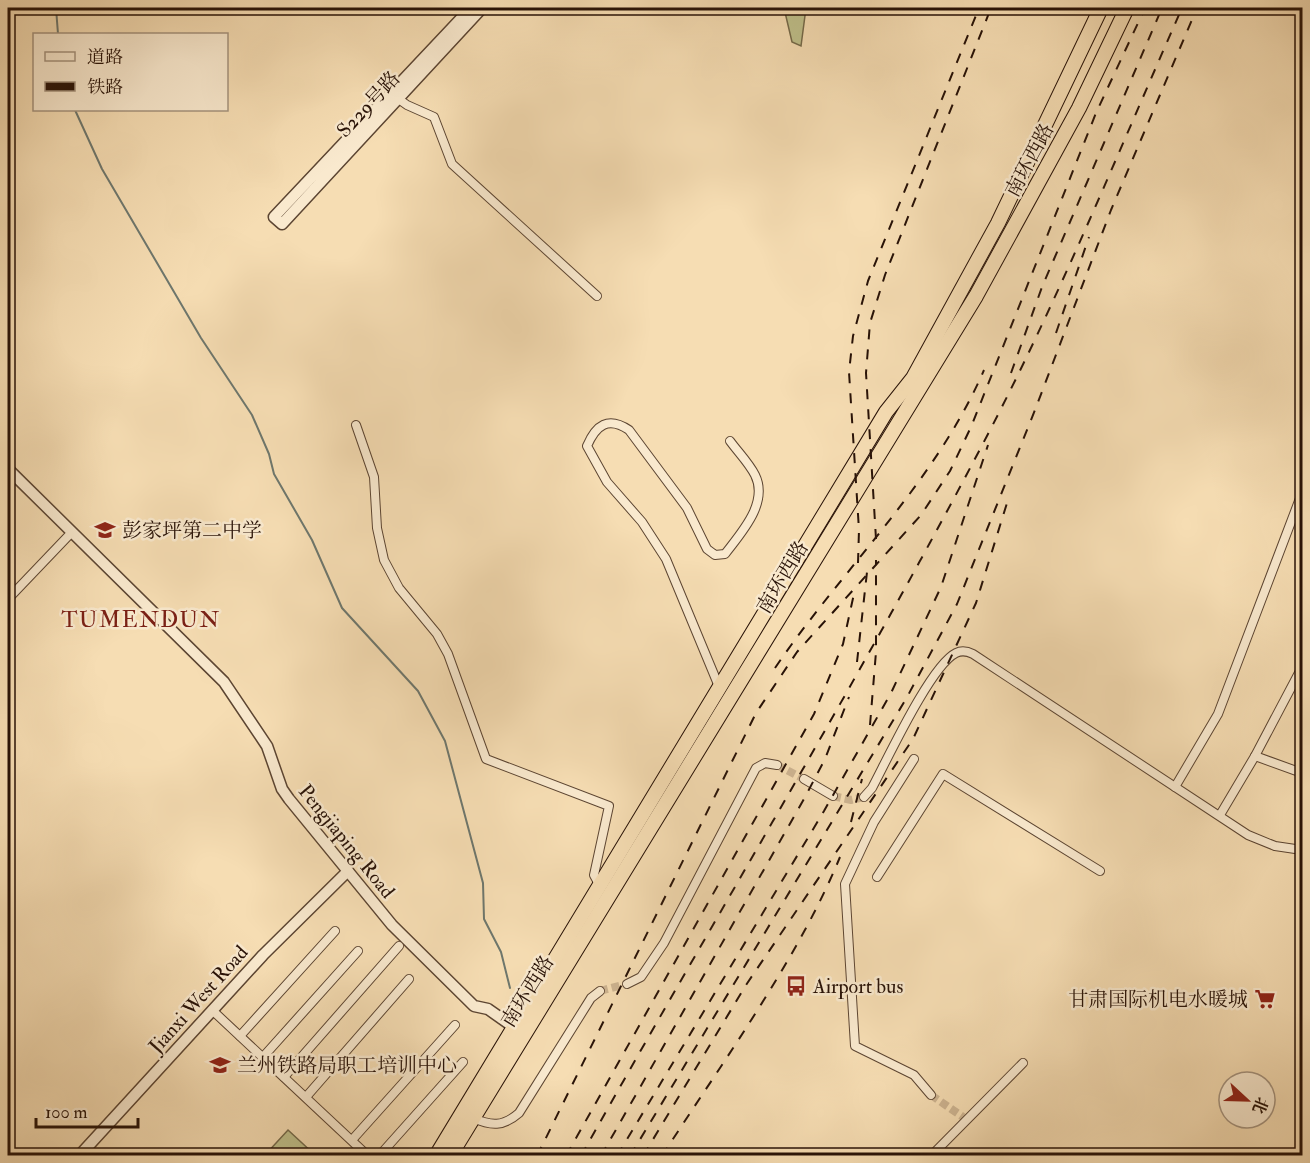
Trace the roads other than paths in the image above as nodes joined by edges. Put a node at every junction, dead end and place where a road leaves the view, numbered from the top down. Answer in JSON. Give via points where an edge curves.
{"nodes":[{"id":1,"x":471,"y":8,"type":"edge"},
{"id":2,"x":482,"y":8,"type":"edge"},
{"id":3,"x":1101,"y":8,"type":"edge"},
{"id":4,"x":1127,"y":8,"type":"edge"},
{"id":5,"x":394,"y":96,"type":"junction"},
{"id":6,"x":278,"y":220,"type":"dead end"},
{"id":7,"x":597,"y":296,"type":"dead end"},
{"id":8,"x":356,"y":424,"type":"dead end"},
{"id":9,"x":730,"y":441,"type":"dead end"},
{"id":10,"x":8,"y":469,"type":"edge"},
{"id":11,"x":1302,"y":493,"type":"edge"},
{"id":12,"x":72,"y":532,"type":"junction"},
{"id":13,"x":8,"y":599,"type":"edge"},
{"id":14,"x":1302,"y":667,"type":"edge"},
{"id":15,"x":720,"y":690,"type":"junction"},
{"id":16,"x":1256,"y":756,"type":"junction"},
{"id":17,"x":914,"y":759,"type":"dead end"},
{"id":18,"x":777,"y":765,"type":"dead end"},
{"id":19,"x":1302,"y":772,"type":"edge"},
{"id":20,"x":804,"y":779,"type":"tunnel mouth"},
{"id":21,"x":1175,"y":787,"type":"junction"},
{"id":22,"x":833,"y":796,"type":"tunnel mouth"},
{"id":23,"x":864,"y":797,"type":"dead end"},
{"id":24,"x":1221,"y":815,"type":"junction"},
{"id":25,"x":1302,"y":850,"type":"edge"},
{"id":26,"x":348,"y":871,"type":"junction"},
{"id":27,"x":1100,"y":871,"type":"dead end"},
{"id":28,"x":877,"y":877,"type":"dead end"},
{"id":29,"x":601,"y":887,"type":"junction"},
{"id":30,"x":335,"y":931,"type":"dead end"},
{"id":31,"x":399,"y":946,"type":"dead end"},
{"id":32,"x":358,"y":951,"type":"dead end"},
{"id":33,"x":410,"y":979,"type":"dead end"},
{"id":34,"x":627,"y":984,"type":"tunnel mouth"},
{"id":35,"x":600,"y":991,"type":"tunnel mouth"},
{"id":36,"x":212,"y":1010,"type":"junction"},
{"id":37,"x":455,"y":1025,"type":"dead end"},
{"id":38,"x":515,"y":1028,"type":"junction"},
{"id":39,"x":240,"y":1036,"type":"junction"},
{"id":40,"x":262,"y":1057,"type":"junction"},
{"id":41,"x":463,"y":1062,"type":"dead end"},
{"id":42,"x":1023,"y":1063,"type":"dead end"},
{"id":43,"x":284,"y":1077,"type":"junction"},
{"id":44,"x":931,"y":1095,"type":"tunnel mouth"},
{"id":45,"x":306,"y":1097,"type":"junction"},
{"id":46,"x":474,"y":1118,"type":"junction"},
{"id":47,"x":352,"y":1140,"type":"junction"},
{"id":48,"x":80,"y":1155,"type":"edge"},
{"id":49,"x":368,"y":1155,"type":"edge"},
{"id":50,"x":379,"y":1155,"type":"edge"},
{"id":51,"x":435,"y":1155,"type":"edge"},
{"id":52,"x":450,"y":1155,"type":"edge"},
{"id":53,"x":931,"y":1155,"type":"edge"}],
"edges":[{"from":1,"to":5,"type":"street","name":"S229号路"},
{"from":2,"to":5,"type":"street","name":"S229号路"},
{"from":3,"to":15,"type":"highway","name":"南环西路","via":[[998,223],[918,368],[886,412]]},
{"from":4,"to":46,"type":"highway","name":"南环西路","via":[[1079,108],[976,296]]},
{"from":5,"to":6,"type":"street","name":"S229号路"},
{"from":5,"to":7,"type":"street","via":[[434,117],[452,164]]},
{"from":8,"to":29,"type":"street","via":[[374,477],[377,528],[384,560],[399,588],[437,634],[448,654],[486,759],[609,806],[594,875]]},
{"from":9,"to":15,"type":"street","via":[[756,476],[759,499],[725,554],[715,555],[707,549],[687,508],[629,430],[618,422],[609,423],[597,429],[587,446],[607,482],[642,522],[666,559]]},
{"from":10,"to":12,"type":"street","name":"Pengjiaping Road"},
{"from":11,"to":21,"type":"street","via":[[1218,714]]},
{"from":12,"to":13,"type":"street"},
{"from":12,"to":26,"type":"street","name":"Pengjiaping Road","via":[[224,682],[267,746],[282,789]]},
{"from":14,"to":16,"type":"street"},
{"from":15,"to":29,"type":"highway","name":"南环西路"},
{"from":16,"to":19,"type":"street"},
{"from":16,"to":24,"type":"street"},
{"from":17,"to":44,"type":"street","via":[[874,822],[844,884],[855,1046],[914,1075]]},
{"from":18,"to":34,"type":"street","via":[[765,763],[756,768],[664,943],[640,977]]},
{"from":20,"to":22,"type":"street"},
{"from":21,"to":23,"type":"street","via":[[963,651],[953,654],[935,674]]},
{"from":21,"to":24,"type":"street"},
{"from":24,"to":25,"type":"street","via":[[1261,842]]},
{"from":26,"to":36,"type":"street","name":"Jianxi West Road"},
{"from":26,"to":38,"type":"street","name":"Pengjiaping Road","via":[[392,925],[446,981],[474,1006],[488,1009]]},
{"from":27,"to":28,"type":"street","via":[[943,774]]},
{"from":29,"to":38,"type":"highway","name":"南环西路"},
{"from":30,"to":39,"type":"street"},
{"from":31,"to":43,"type":"street"},
{"from":32,"to":40,"type":"street"},
{"from":33,"to":45,"type":"street"},
{"from":35,"to":46,"type":"street","via":[[591,998],[519,1113],[495,1125]]},
{"from":36,"to":39,"type":"street"},
{"from":36,"to":48,"type":"street","name":"Jianxi West Road"},
{"from":37,"to":47,"type":"street"},
{"from":38,"to":51,"type":"highway","name":"南环西路"},
{"from":39,"to":40,"type":"street"},
{"from":40,"to":43,"type":"street"},
{"from":41,"to":50,"type":"street"},
{"from":42,"to":53,"type":"street"},
{"from":43,"to":45,"type":"street"},
{"from":45,"to":47,"type":"street"},
{"from":46,"to":52,"type":"highway","name":"南环西路"},
{"from":47,"to":49,"type":"street"}]}
